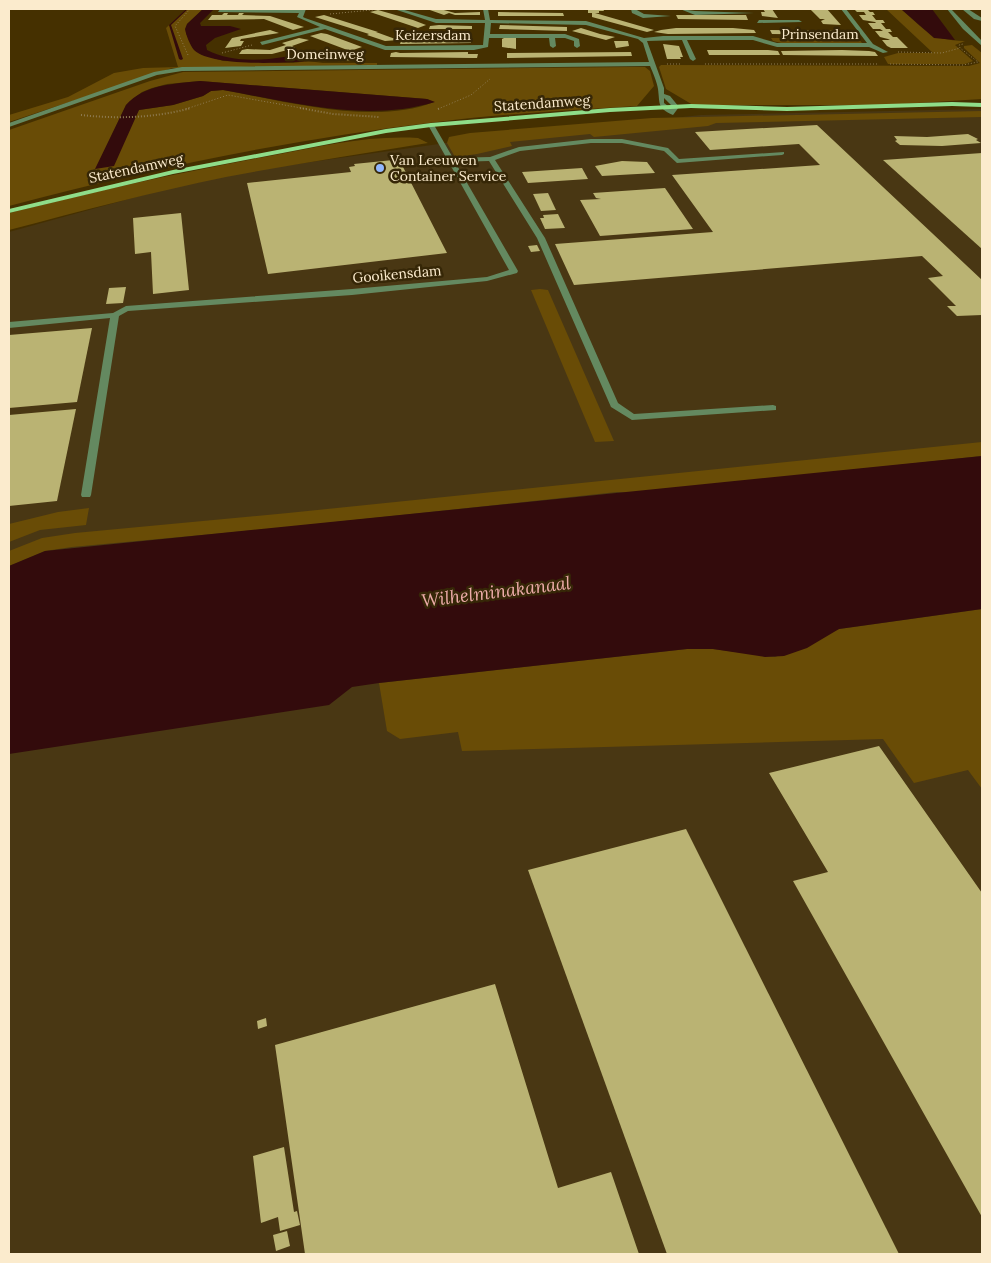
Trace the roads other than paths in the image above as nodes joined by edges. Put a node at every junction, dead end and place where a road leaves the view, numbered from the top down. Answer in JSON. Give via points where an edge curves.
{"nodes":[{"id":1,"x":396,"y":9,"type":"edge"},
{"id":2,"x":486,"y":9,"type":"edge"},
{"id":3,"x":633,"y":9,"type":"edge"},
{"id":4,"x":683,"y":9,"type":"edge"},
{"id":5,"x":844,"y":9,"type":"edge"},
{"id":6,"x":949,"y":9,"type":"edge"},
{"id":7,"x":966,"y":9,"type":"edge"},
{"id":8,"x":750,"y":11,"type":"edge"},
{"id":9,"x":220,"y":12,"type":"dead end"},
{"id":10,"x":302,"y":12,"type":"edge"},
{"id":11,"x":668,"y":16,"type":"dead end"},
{"id":12,"x":982,"y":20,"type":"edge"},
{"id":13,"x":488,"y":22,"type":"junction"},
{"id":14,"x":759,"y":22,"type":"junction"},
{"id":15,"x":799,"y":22,"type":"dead end"},
{"id":16,"x":325,"y":27,"type":"junction"},
{"id":17,"x":762,"y":29,"type":"dead end"},
{"id":18,"x":487,"y":36,"type":"junction"},
{"id":19,"x":552,"y":36,"type":"junction"},
{"id":20,"x":684,"y":38,"type":"junction"},
{"id":21,"x":643,"y":40,"type":"junction"},
{"id":22,"x":981,"y":41,"type":"edge"},
{"id":23,"x":262,"y":43,"type":"road end"},
{"id":24,"x":770,"y":44,"type":"junction"},
{"id":25,"x":870,"y":45,"type":"junction"},
{"id":26,"x":552,"y":46,"type":"dead end"},
{"id":27,"x":577,"y":46,"type":"dead end"},
{"id":28,"x":759,"y":46,"type":"dead end"},
{"id":29,"x":386,"y":48,"type":"junction"},
{"id":30,"x":378,"y":50,"type":"dead end"},
{"id":31,"x":885,"y":52,"type":"road end"},
{"id":32,"x":693,"y":59,"type":"dead end"},
{"id":33,"x":652,"y":64,"type":"junction"},
{"id":34,"x":662,"y":95,"type":"junction"},
{"id":35,"x":982,"y":101,"type":"edge"},
{"id":36,"x":952,"y":104,"type":"junction"},
{"id":37,"x":982,"y":105,"type":"edge"},
{"id":38,"x":664,"y":108,"type":"junction"},
{"id":39,"x":675,"y":110,"type":"junction"},
{"id":40,"x":9,"y":124,"type":"edge"},
{"id":41,"x":433,"y":128,"type":"junction"},
{"id":42,"x":782,"y":153,"type":"dead end"},
{"id":43,"x":452,"y":160,"type":"junction"},
{"id":44,"x":492,"y":160,"type":"junction"},
{"id":45,"x":9,"y":211,"type":"edge"},
{"id":46,"x":115,"y":315,"type":"junction"},
{"id":47,"x":9,"y":325,"type":"edge"},
{"id":48,"x":773,"y":408,"type":"dead end"},
{"id":49,"x":86,"y":495,"type":"dead end"}],
"edges":[{"from":1,"to":13,"type":"street","name":"Prinsendam","via":[[436,21]]},
{"from":2,"to":13,"type":"street"},
{"from":3,"to":11,"type":"street","via":[[643,16]]},
{"from":4,"to":8,"type":"street","via":[[695,13]]},
{"from":5,"to":25,"type":"street","name":"Prinsendam"},
{"from":6,"to":22,"type":"street"},
{"from":7,"to":12,"type":"street"},
{"from":8,"to":14,"type":"street"},
{"from":9,"to":10,"type":"street","name":"Keizersdam"},
{"from":10,"to":16,"type":"street","name":"Keizersdam"},
{"from":13,"to":18,"type":"street"},
{"from":13,"to":21,"type":"street","name":"Prinsendam","via":[[575,20]]},
{"from":14,"to":15,"type":"street"},
{"from":14,"to":17,"type":"street"},
{"from":16,"to":23,"type":"street"},
{"from":16,"to":29,"type":"street","name":"Keizersdam"},
{"from":18,"to":19,"type":"street","name":"Keizersdam"},
{"from":18,"to":29,"type":"street","name":"Keizersdam","via":[[486,46],[474,48]]},
{"from":19,"to":26,"type":"street"},
{"from":19,"to":27,"type":"street","name":"Keizersdam","via":[[577,40]]},
{"from":20,"to":21,"type":"street","name":"Prinsendam"},
{"from":20,"to":24,"type":"street","name":"Prinsendam","via":[[764,38]]},
{"from":20,"to":32,"type":"street"},
{"from":21,"to":33,"type":"street"},
{"from":24,"to":25,"type":"street","name":"Prinsendam"},
{"from":24,"to":28,"type":"street","name":"Prinsendam"},
{"from":25,"to":31,"type":"street","name":"Prinsendam"},
{"from":29,"to":30,"type":"street","name":"Keizersdam"},
{"from":33,"to":34,"type":"street"},
{"from":33,"to":40,"type":"street","name":"Domeinweg","via":[[182,69],[156,73]]},
{"from":34,"to":38,"type":"street"},
{"from":34,"to":39,"type":"street","via":[[668,97]]},
{"from":35,"to":36,"type":"main road","name":"Statendamweg"},
{"from":36,"to":37,"type":"main road","name":"Statendamweg"},
{"from":36,"to":39,"type":"main road","name":"Statendamweg"},
{"from":38,"to":39,"type":"main road","name":"Statendamweg"},
{"from":38,"to":41,"type":"main road","name":"Statendamweg","via":[[526,116]]},
{"from":39,"to":41,"type":"main road","name":"Statendamweg"},
{"from":41,"to":43,"type":"street","name":"Gooikensdam"},
{"from":41,"to":45,"type":"main road","name":"Statendamweg","via":[[328,143],[173,172]]},
{"from":42,"to":44,"type":"street","via":[[677,161],[666,148],[622,141],[591,141],[519,149]]},
{"from":43,"to":44,"type":"street"},
{"from":43,"to":46,"type":"street","name":"Gooikensdam","via":[[514,271],[487,279],[126,309]]},
{"from":44,"to":48,"type":"street","via":[[542,238],[614,405],[632,417]]},
{"from":46,"to":47,"type":"street","name":"Gooikensdam"},
{"from":46,"to":49,"type":"street"}]}
